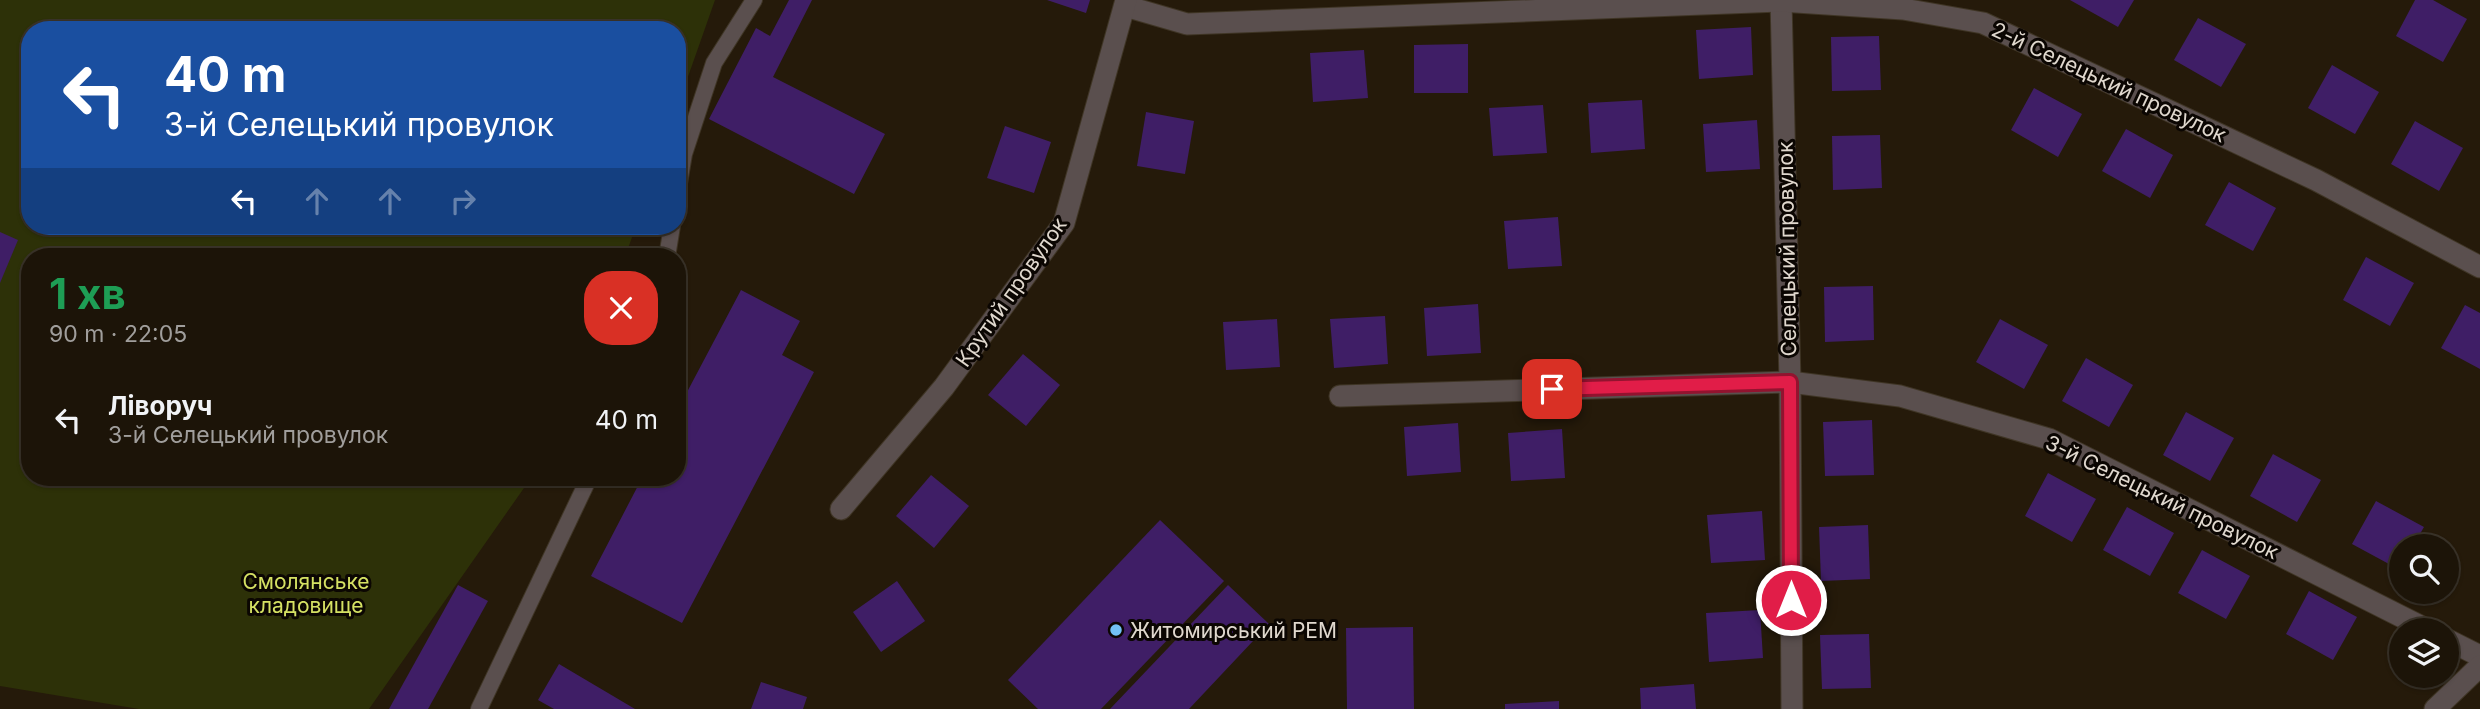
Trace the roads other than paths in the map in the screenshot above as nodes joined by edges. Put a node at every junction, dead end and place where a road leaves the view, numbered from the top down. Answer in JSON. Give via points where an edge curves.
{"nodes":[{"id":1,"x":754,"y":0,"type":"edge"},
{"id":2,"x":1781,"y":1,"type":"edge"},
{"id":3,"x":1125,"y":3,"type":"edge"},
{"id":4,"x":686,"y":148,"type":"edge"},
{"id":5,"x":2480,"y":267,"type":"edge"},
{"id":6,"x":1790,"y":382,"type":"junction"},
{"id":7,"x":1340,"y":396,"type":"dead end"},
{"id":8,"x":585,"y":486,"type":"edge"},
{"id":9,"x":841,"y":509,"type":"dead end"},
{"id":10,"x":2404,"y":618,"type":"edge"},
{"id":11,"x":2459,"y":646,"type":"edge"},
{"id":12,"x":2480,"y":656,"type":"edge"},
{"id":13,"x":2480,"y":666,"type":"edge"},
{"id":14,"x":479,"y":709,"type":"edge"},
{"id":15,"x":1792,"y":709,"type":"edge"},
{"id":16,"x":2435,"y":709,"type":"edge"}],
"edges":[{"from":1,"to":4,"type":"lane","via":[[714,63]]},
{"from":2,"to":3,"type":"street","name":"2-й Селецький провулок","via":[[1187,24]]},
{"from":2,"to":5,"type":"street","name":"2-й Селецький провулок","via":[[1903,9],[1983,23],[2316,180]]},
{"from":2,"to":6,"type":"street","name":"Селецький провулок"},
{"from":3,"to":9,"type":"street","name":"Крутий провулок","via":[[1064,223],[944,387]]},
{"from":6,"to":7,"type":"street","name":"3-й Селецький провулок"},
{"from":6,"to":10,"type":"street","name":"3-й Селецький провулок","via":[[1900,396],[2049,439]]},
{"from":6,"to":15,"type":"street","name":"Селецький провулок"},
{"from":8,"to":14,"type":"lane"},
{"from":11,"to":12,"type":"street"},
{"from":13,"to":16,"type":"street"}]}
